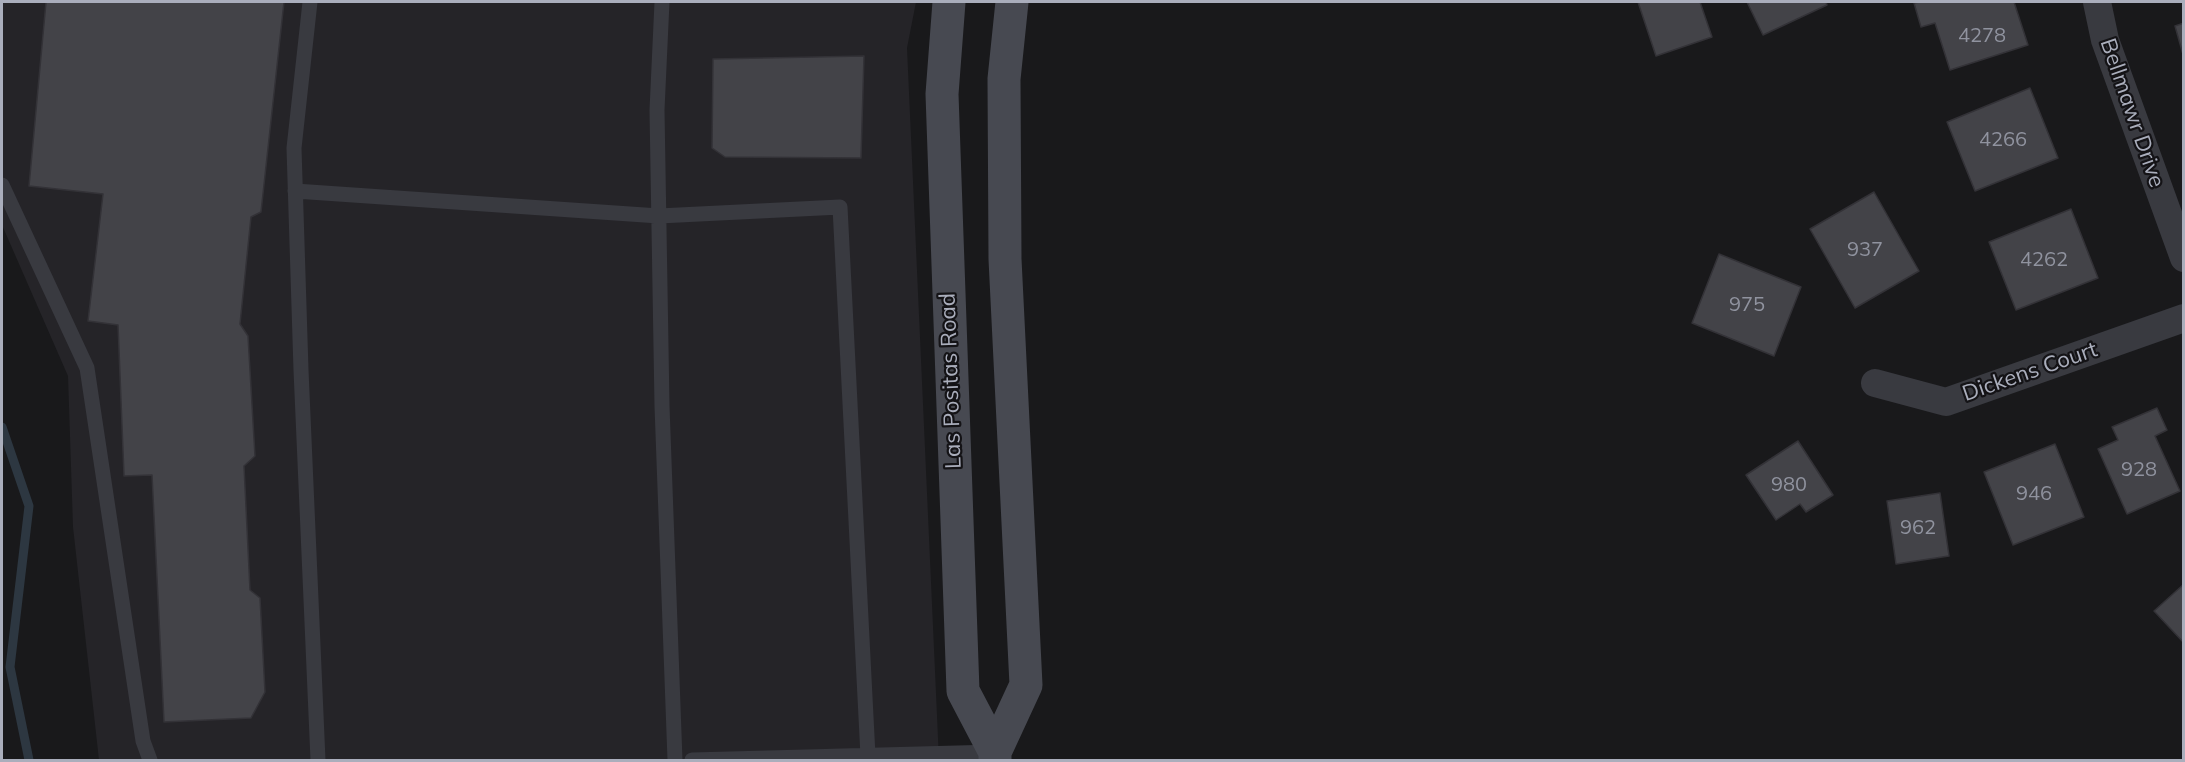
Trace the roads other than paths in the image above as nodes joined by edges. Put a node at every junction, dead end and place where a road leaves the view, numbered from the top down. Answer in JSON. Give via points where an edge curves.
{"nodes":[{"id":1,"x":310,"y":2,"type":"edge"},
{"id":2,"x":662,"y":2,"type":"edge"},
{"id":3,"x":949,"y":2,"type":"edge"},
{"id":4,"x":1011,"y":2,"type":"edge"},
{"id":5,"x":2097,"y":2,"type":"edge"},
{"id":6,"x":2,"y":185,"type":"edge"},
{"id":7,"x":295,"y":191,"type":"junction"},
{"id":8,"x":659,"y":216,"type":"junction"},
{"id":9,"x":2184,"y":258,"type":"edge"},
{"id":10,"x":2184,"y":318,"type":"edge"},
{"id":11,"x":1875,"y":382,"type":"dead end"},
{"id":12,"x":995,"y":756,"type":"edge"},
{"id":13,"x":875,"y":757,"type":"edge"},
{"id":14,"x":150,"y":760,"type":"edge"},
{"id":15,"x":318,"y":760,"type":"edge"},
{"id":16,"x":675,"y":760,"type":"edge"},
{"id":17,"x":693,"y":760,"type":"edge"}],
"edges":[{"from":1,"to":7,"type":"lane","via":[[294,148]]},
{"from":2,"to":8,"type":"lane","via":[[657,110]]},
{"from":3,"to":12,"type":"main road","name":"Las Positas Road","via":[[942,94],[963,691]]},
{"from":4,"to":12,"type":"main road","via":[[1004,79],[1005,259],[1026,685]]},
{"from":5,"to":9,"type":"street","name":"Bellmawr Drive","via":[[2105,40]]},
{"from":6,"to":14,"type":"lane","via":[[87,368],[143,741]]},
{"from":7,"to":8,"type":"lane"},
{"from":7,"to":15,"type":"lane"},
{"from":8,"to":13,"type":"lane","via":[[840,207]]},
{"from":8,"to":16,"type":"lane"},
{"from":10,"to":11,"type":"street","name":"Dickens Court","via":[[1946,402]]},
{"from":12,"to":13,"type":"lane"},
{"from":13,"to":17,"type":"lane"}]}
